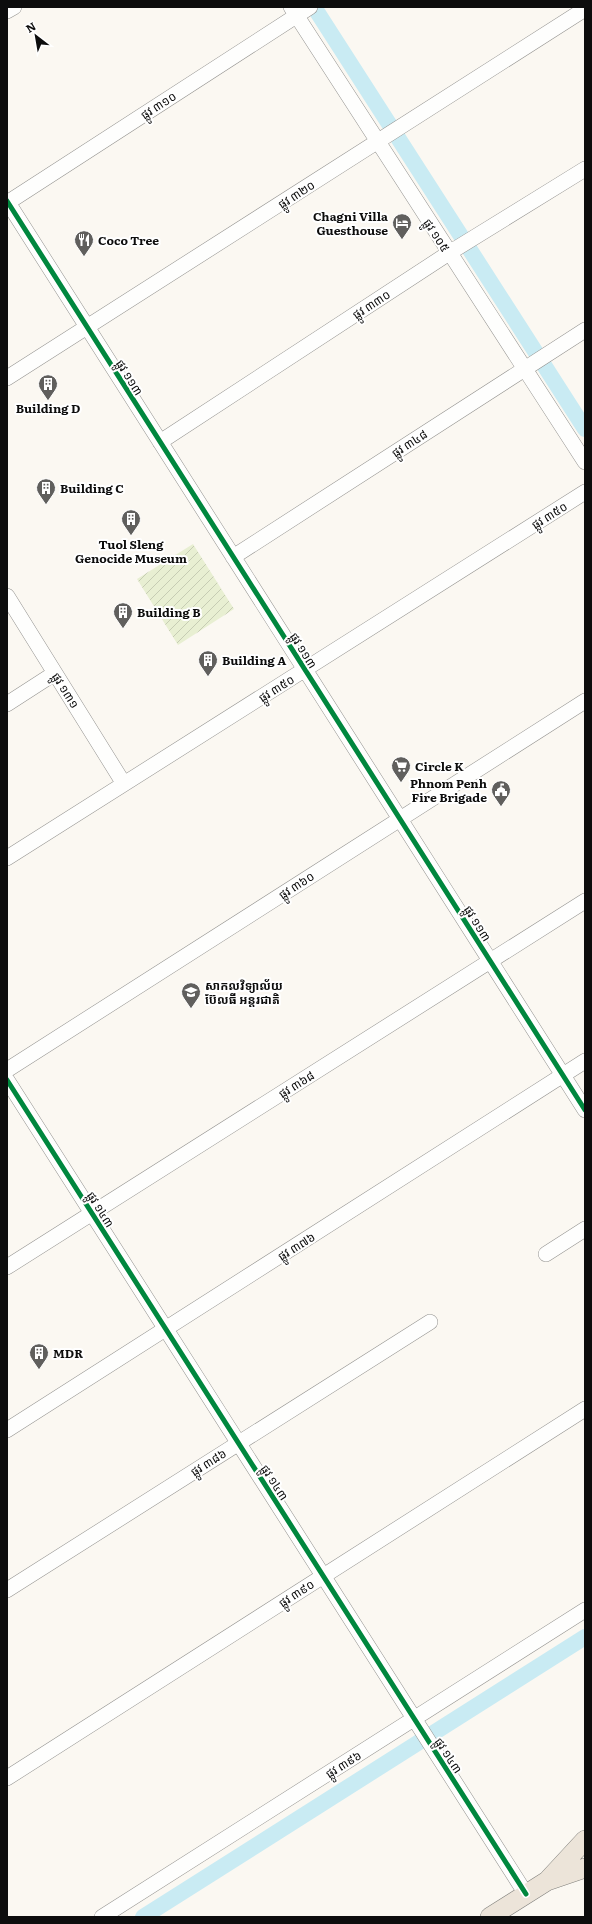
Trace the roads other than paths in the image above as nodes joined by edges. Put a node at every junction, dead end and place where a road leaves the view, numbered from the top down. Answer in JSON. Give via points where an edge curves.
{"nodes":[{"id":1,"x":14,"y":7,"type":"edge"},
{"id":2,"x":585,"y":9,"type":"edge"},
{"id":3,"x":301,"y":10,"type":"edge"},
{"id":4,"x":7,"y":11,"type":"edge"},
{"id":5,"x":382,"y":139,"type":"junction"},
{"id":6,"x":585,"y":169,"type":"edge"},
{"id":7,"x":7,"y":202,"type":"edge"},
{"id":8,"x":453,"y":250,"type":"junction"},
{"id":9,"x":87,"y":328,"type":"junction"},
{"id":10,"x":585,"y":330,"type":"edge"},
{"id":11,"x":528,"y":366,"type":"junction"},
{"id":12,"x":7,"y":378,"type":"edge"},
{"id":13,"x":160,"y":442,"type":"junction"},
{"id":14,"x":585,"y":462,"type":"edge"},
{"id":15,"x":585,"y":492,"type":"edge"},
{"id":16,"x":233,"y":556,"type":"junction"},
{"id":17,"x":7,"y":596,"type":"edge"},
{"id":18,"x":305,"y":670,"type":"junction"},
{"id":19,"x":55,"y":673,"type":"junction"},
{"id":20,"x":585,"y":701,"type":"edge"},
{"id":21,"x":7,"y":704,"type":"edge"},
{"id":22,"x":124,"y":784,"type":"junction"},
{"id":23,"x":400,"y":819,"type":"junction"},
{"id":24,"x":7,"y":858,"type":"edge"},
{"id":25,"x":585,"y":901,"type":"edge"},
{"id":26,"x":490,"y":961,"type":"junction"},
{"id":27,"x":585,"y":1061,"type":"edge"},
{"id":28,"x":7,"y":1070,"type":"edge"},
{"id":29,"x":563,"y":1075,"type":"junction"},
{"id":30,"x":7,"y":1080,"type":"edge"},
{"id":31,"x":585,"y":1110,"type":"edge"},
{"id":32,"x":92,"y":1214,"type":"junction"},
{"id":33,"x":585,"y":1229,"type":"edge"},
{"id":34,"x":546,"y":1254,"type":"dead end"},
{"id":35,"x":7,"y":1267,"type":"edge"},
{"id":36,"x":430,"y":1322,"type":"dead end"},
{"id":37,"x":165,"y":1329,"type":"junction"},
{"id":38,"x":585,"y":1409,"type":"edge"},
{"id":39,"x":7,"y":1430,"type":"edge"},
{"id":40,"x":238,"y":1443,"type":"junction"},
{"id":41,"x":323,"y":1576,"type":"junction"},
{"id":42,"x":7,"y":1590,"type":"edge"},
{"id":43,"x":585,"y":1610,"type":"edge"},
{"id":44,"x":414,"y":1719,"type":"junction"},
{"id":45,"x":7,"y":1778,"type":"edge"},
{"id":46,"x":585,"y":1840,"type":"edge"},
{"id":47,"x":585,"y":1868,"type":"edge"},
{"id":48,"x":547,"y":1881,"type":"junction"},
{"id":49,"x":526,"y":1894,"type":"junction"},
{"id":50,"x":102,"y":1917,"type":"edge"},
{"id":51,"x":490,"y":1917,"type":"edge"}],
"edges":[{"from":1,"to":4,"type":"street"},
{"from":2,"to":5,"type":"street","name":"ផ្លូវ ៣២០"},
{"from":3,"to":5,"type":"street","name":"ផ្លូវ ១០៥"},
{"from":3,"to":7,"type":"street","name":"ផ្លូវ ៣១០"},
{"from":5,"to":8,"type":"street","name":"ផ្លូវ ១០៥"},
{"from":5,"to":9,"type":"street","name":"ផ្លូវ ៣២០"},
{"from":6,"to":8,"type":"street","name":"ផ្លូវ ៣៣០"},
{"from":7,"to":9,"type":"street","name":"ផ្លូវ ១១៣"},
{"from":8,"to":11,"type":"street","name":"ផ្លូវ ១០៥"},
{"from":8,"to":13,"type":"street","name":"ផ្លូវ ៣៣០"},
{"from":9,"to":12,"type":"street","name":"ផ្លូវ ៣២០"},
{"from":9,"to":13,"type":"street","name":"ផ្លូវ ១១៣"},
{"from":10,"to":11,"type":"street","name":"ផ្លូវ ៣៤៨"},
{"from":11,"to":14,"type":"street","name":"ផ្លូវ ១០៥"},
{"from":11,"to":16,"type":"street","name":"ផ្លូវ ៣៤៨"},
{"from":13,"to":16,"type":"street","name":"ផ្លូវ ១១៣"},
{"from":15,"to":18,"type":"street","name":"ផ្លូវ ៣៥០"},
{"from":16,"to":18,"type":"street","name":"ផ្លូវ ១១៣"},
{"from":17,"to":19,"type":"street","name":"ផ្លូវ ១៣១"},
{"from":18,"to":22,"type":"street","name":"ផ្លូវ ៣៥០"},
{"from":18,"to":23,"type":"street","name":"ផ្លូវ ១១៣"},
{"from":19,"to":21,"type":"street"},
{"from":19,"to":22,"type":"street","name":"ផ្លូវ ១៣១"},
{"from":20,"to":23,"type":"street","name":"ផ្លូវ ៣៦០"},
{"from":22,"to":24,"type":"street","name":"ផ្លូវ ៣៥០"},
{"from":23,"to":26,"type":"street","name":"ផ្លូវ ១១៣"},
{"from":23,"to":28,"type":"street","name":"ផ្លូវ ៣៦០"},
{"from":25,"to":26,"type":"street","name":"ផ្លូវ ៣៦៨"},
{"from":26,"to":29,"type":"street","name":"ផ្លូវ ១១៣"},
{"from":26,"to":32,"type":"street","name":"ផ្លូវ ៣៦៨"},
{"from":27,"to":29,"type":"street","name":"ផ្លូវ ៣៧៦"},
{"from":29,"to":31,"type":"street","name":"ផ្លូវ ១១៣"},
{"from":29,"to":37,"type":"street","name":"ផ្លូវ ៣៧៦"},
{"from":30,"to":32,"type":"street","name":"ផ្លូវ ១៤៣"},
{"from":32,"to":35,"type":"street","name":"ផ្លូវ ៣៦៨"},
{"from":32,"to":37,"type":"street","name":"ផ្លូវ ១៤៣"},
{"from":33,"to":34,"type":"street"},
{"from":36,"to":40,"type":"street","name":"ផ្លូវ ៣៨៦"},
{"from":37,"to":39,"type":"street","name":"ផ្លូវ ៣៧៦"},
{"from":37,"to":40,"type":"street","name":"ផ្លូវ ១៤៣"},
{"from":38,"to":41,"type":"street","name":"ផ្លូវ ៣៩០"},
{"from":40,"to":41,"type":"street","name":"ផ្លូវ ១៤៣"},
{"from":40,"to":42,"type":"street","name":"ផ្លូវ ៣៨៦"},
{"from":41,"to":44,"type":"street","name":"ផ្លូវ ១៤៣"},
{"from":41,"to":45,"type":"street","name":"ផ្លូវ ៣៩០"},
{"from":43,"to":44,"type":"street","name":"ផ្លូវ ៣៩៦"},
{"from":44,"to":49,"type":"street","name":"ផ្លូវ ១៤៣"},
{"from":44,"to":50,"type":"street","name":"ផ្លូវ ៣៩៦"},
{"from":46,"to":48,"type":"main road"},
{"from":47,"to":48,"type":"main road"},
{"from":48,"to":49,"type":"main road"},
{"from":49,"to":51,"type":"main road"}]}
